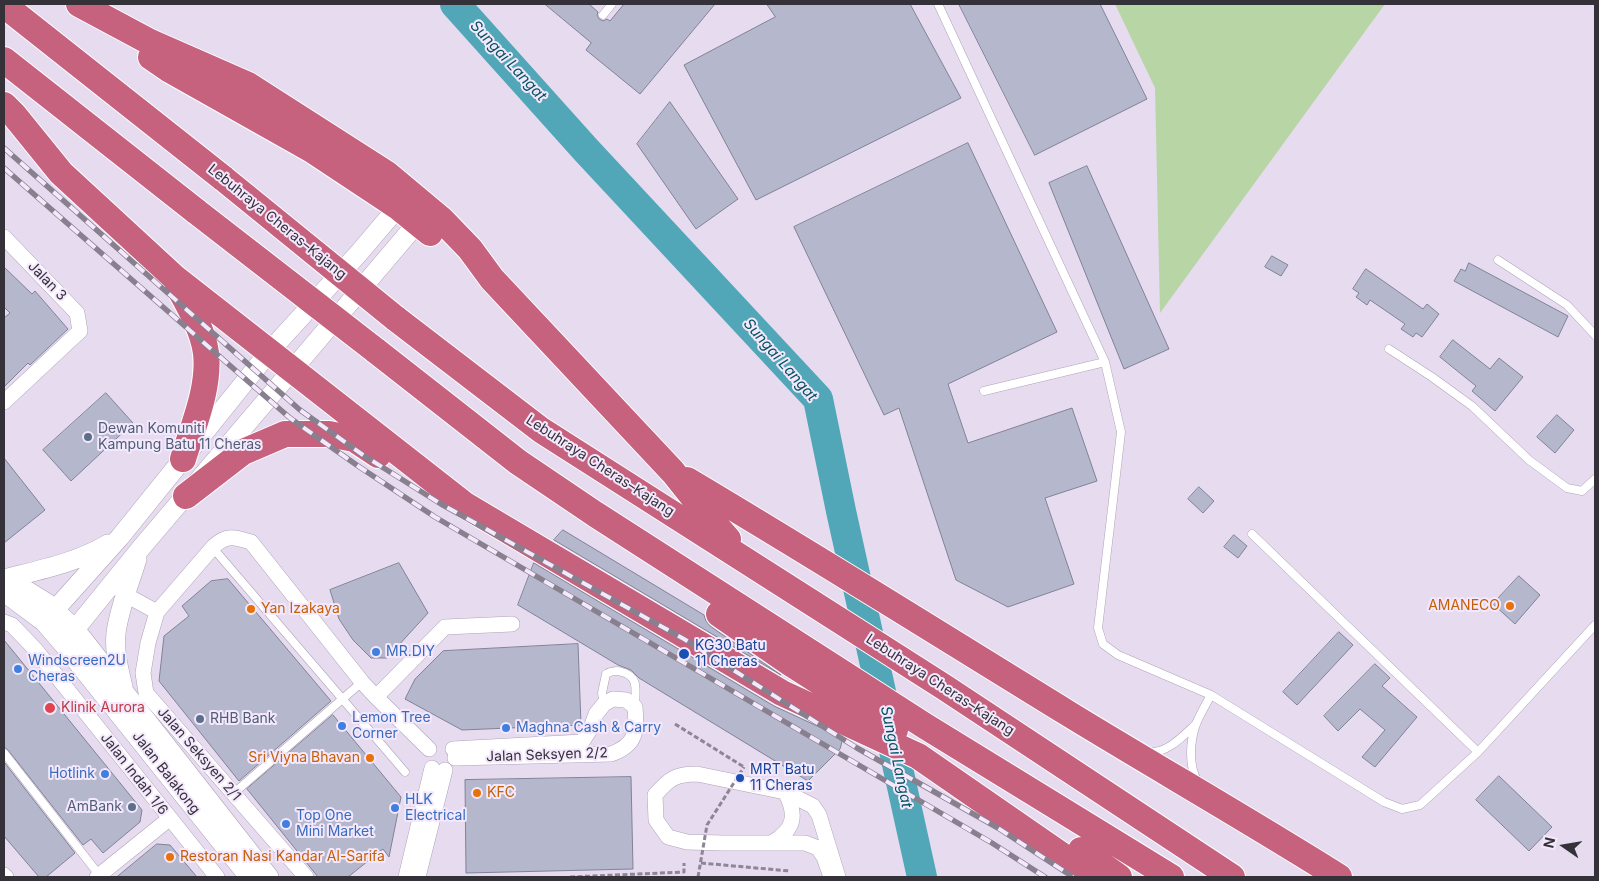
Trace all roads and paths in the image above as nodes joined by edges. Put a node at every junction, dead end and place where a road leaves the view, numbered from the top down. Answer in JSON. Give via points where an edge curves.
{"nodes":[{"id":1,"x":71,"y":4,"type":"edge"},
{"id":2,"x":79,"y":4,"type":"edge"},
{"id":3,"x":612,"y":4,"type":"edge"},
{"id":4,"x":938,"y":4,"type":"edge"},
{"id":5,"x":4,"y":5,"type":"edge"},
{"id":6,"x":603,"y":15,"type":"dead end"},
{"id":7,"x":4,"y":60,"type":"edge"},
{"id":8,"x":4,"y":106,"type":"edge"},
{"id":9,"x":408,"y":215,"type":"junction"},
{"id":10,"x":4,"y":237,"type":"edge"},
{"id":11,"x":1498,"y":260,"type":"dead end"},
{"id":12,"x":175,"y":278,"type":"junction"},
{"id":13,"x":492,"y":278,"type":"junction"},
{"id":14,"x":1595,"y":335,"type":"edge"},
{"id":15,"x":1389,"y":349,"type":"dead end"},
{"id":16,"x":269,"y":352,"type":"junction"},
{"id":17,"x":1105,"y":362,"type":"junction"},
{"id":18,"x":292,"y":371,"type":"junction"},
{"id":19,"x":984,"y":392,"type":"dead end"},
{"id":20,"x":4,"y":402,"type":"edge"},
{"id":21,"x":183,"y":458,"type":"junction"},
{"id":22,"x":673,"y":472,"type":"junction"},
{"id":23,"x":1595,"y":479,"type":"edge"},
{"id":24,"x":186,"y":496,"type":"junction"},
{"id":25,"x":465,"y":505,"type":"junction"},
{"id":26,"x":595,"y":514,"type":"junction"},
{"id":27,"x":1252,"y":534,"type":"dead end"},
{"id":28,"x":120,"y":537,"type":"junction"},
{"id":29,"x":141,"y":548,"type":"junction"},
{"id":30,"x":212,"y":548,"type":"junction"},
{"id":31,"x":751,"y":563,"type":"junction"},
{"id":32,"x":4,"y":580,"type":"edge"},
{"id":33,"x":4,"y":592,"type":"edge"},
{"id":34,"x":126,"y":595,"type":"junction"},
{"id":35,"x":157,"y":612,"type":"junction"},
{"id":36,"x":50,"y":616,"type":"junction"},
{"id":37,"x":512,"y":624,"type":"dead end"},
{"id":38,"x":1595,"y":625,"type":"edge"},
{"id":39,"x":6,"y":626,"type":"edge"},
{"id":40,"x":75,"y":629,"type":"junction"},
{"id":41,"x":62,"y":644,"type":"junction"},
{"id":42,"x":362,"y":682,"type":"junction"},
{"id":43,"x":125,"y":695,"type":"junction"},
{"id":44,"x":1211,"y":695,"type":"junction"},
{"id":45,"x":376,"y":697,"type":"junction"},
{"id":46,"x":343,"y":699,"type":"junction"},
{"id":47,"x":604,"y":704,"type":"junction"},
{"id":48,"x":635,"y":707,"type":"junction"},
{"id":49,"x":675,"y":724,"type":"dead end"},
{"id":50,"x":1196,"y":724,"type":"junction"},
{"id":51,"x":428,"y":749,"type":"junction"},
{"id":52,"x":1129,"y":751,"type":"junction"},
{"id":53,"x":1478,"y":752,"type":"junction"},
{"id":54,"x":4,"y":753,"type":"edge"},
{"id":55,"x":454,"y":754,"type":"junction"},
{"id":56,"x":930,"y":758,"type":"junction"},
{"id":57,"x":439,"y":769,"type":"junction"},
{"id":58,"x":405,"y":772,"type":"dead end"},
{"id":59,"x":785,"y":792,"type":"junction"},
{"id":60,"x":234,"y":793,"type":"junction"},
{"id":61,"x":1208,"y":797,"type":"junction"},
{"id":62,"x":169,"y":819,"type":"junction"},
{"id":63,"x":773,"y":842,"type":"junction"},
{"id":64,"x":684,"y":863,"type":"dead end"},
{"id":65,"x":701,"y":863,"type":"junction"},
{"id":66,"x":790,"y":871,"type":"dead end"},
{"id":67,"x":99,"y":877,"type":"edge"},
{"id":68,"x":217,"y":877,"type":"edge"},
{"id":69,"x":249,"y":877,"type":"edge"},
{"id":70,"x":270,"y":877,"type":"edge"},
{"id":71,"x":306,"y":877,"type":"edge"},
{"id":72,"x":406,"y":877,"type":"edge"},
{"id":73,"x":418,"y":877,"type":"edge"},
{"id":74,"x":570,"y":877,"type":"edge"},
{"id":75,"x":698,"y":877,"type":"edge"},
{"id":76,"x":831,"y":877,"type":"edge"},
{"id":77,"x":838,"y":877,"type":"edge"},
{"id":78,"x":1093,"y":877,"type":"edge"},
{"id":79,"x":1119,"y":877,"type":"edge"},
{"id":80,"x":1171,"y":877,"type":"edge"},
{"id":81,"x":1232,"y":877,"type":"edge"},
{"id":82,"x":1339,"y":877,"type":"edge"}],
"edges":[{"from":1,"to":9,"type":"highway","via":[[170,70],[312,150]]},
{"from":2,"to":13,"type":"highway","via":[[150,42],[248,85],[381,170],[442,220]]},
{"from":3,"to":6,"type":"lane"},
{"from":4,"to":17,"type":"lane"},
{"from":5,"to":31,"type":"highway","name":"Lebuhraya Cheras–Kajang","bridge":true,"via":[[395,318],[541,430]]},
{"from":7,"to":26,"type":"highway","bridge":true,"via":[[518,462]]},
{"from":8,"to":12,"type":"highway","via":[[60,173]]},
{"from":9,"to":13,"type":"highway","via":[[455,256]]},
{"from":9,"to":16,"type":"street","via":[[358,254]]},
{"from":9,"to":18,"type":"street"},
{"from":10,"to":20,"type":"street","name":"Jalan 3","via":[[77,313],[80,331]]},
{"from":11,"to":14,"type":"lane","via":[[1567,305]]},
{"from":12,"to":16,"type":"highway"},
{"from":12,"to":21,"type":"highway","via":[[196,321],[206,353],[203,388]]},
{"from":13,"to":22,"type":"highway"},
{"from":15,"to":23,"type":"lane","via":[[1472,406],[1529,460],[1567,488],[1582,491]]},
{"from":16,"to":18,"type":"highway"},
{"from":16,"to":21,"type":"street"},
{"from":17,"to":19,"type":"lane"},
{"from":17,"to":44,"type":"lane","via":[[1121,432],[1098,628],[1103,644],[1118,655]]},
{"from":18,"to":24,"type":"street"},
{"from":18,"to":25,"type":"highway"},
{"from":21,"to":28,"type":"street"},
{"from":22,"to":31,"type":"highway"},
{"from":22,"to":52,"type":"highway","via":[[799,546]]},
{"from":24,"to":25,"type":"highway","via":[[242,452],[285,434],[316,433],[354,439],[424,487]]},
{"from":24,"to":29,"type":"street"},
{"from":25,"to":56,"type":"highway","via":[[782,693]]},
{"from":26,"to":56,"type":"highway","via":[[648,565]]},
{"from":26,"to":80,"type":"highway","via":[[925,726]]},
{"from":27,"to":53,"type":"lane"},
{"from":28,"to":32,"type":"street","via":[[94,553]]},
{"from":28,"to":36,"type":"street"},
{"from":29,"to":34,"type":"street"},
{"from":29,"to":40,"type":"street"},
{"from":30,"to":35,"type":"street"},
{"from":30,"to":42,"type":"street","via":[[223,538],[236,537],[251,542]]},
{"from":30,"to":46,"type":"lane"},
{"from":31,"to":81,"type":"highway","name":"Lebuhraya Cheras–Kajang"},
{"from":32,"to":36,"type":"street","via":[[26,590]]},
{"from":33,"to":36,"type":"street"},
{"from":34,"to":35,"type":"street"},
{"from":34,"to":43,"type":"street","via":[[116,634],[116,659]]},
{"from":35,"to":60,"type":"street","name":"Jalan Seksyen 2/1","via":[[143,673],[146,693]]},
{"from":36,"to":40,"type":"street"},
{"from":36,"to":41,"type":"street","name":"Jalan Balakong"},
{"from":37,"to":45,"type":"street","via":[[445,627]]},
{"from":38,"to":53,"type":"lane"},
{"from":39,"to":62,"type":"street","name":"Jalan Indah 1/6","via":[[35,649]]},
{"from":40,"to":41,"type":"street"},
{"from":40,"to":43,"type":"street","name":"Jalan Balakong"},
{"from":41,"to":69,"type":"street","name":"Jalan Balakong"},
{"from":42,"to":45,"type":"street"},
{"from":42,"to":46,"type":"lane"},
{"from":43,"to":70,"type":"street","name":"Jalan Balakong"},
{"from":44,"to":50,"type":"lane"},
{"from":44,"to":53,"type":"lane","via":[[1384,802],[1402,809],[1420,805]]},
{"from":45,"to":51,"type":"street"},
{"from":46,"to":58,"type":"lane"},
{"from":46,"to":60,"type":"lane"},
{"from":47,"to":48,"type":"street","via":[[614,699],[626,700]]},
{"from":47,"to":48,"type":"lane","via":[[602,693],[606,674],[618,671],[633,678]]},
{"from":47,"to":55,"type":"street","name":"Jalan Seksyen 2/2","via":[[582,742]]},
{"from":48,"to":55,"type":"street","name":"Jalan Seksyen 2/2","via":[[636,728],[631,741],[611,754]]},
{"from":49,"to":65,"type":"path","bridge":true,"via":[[744,767],[707,825]]},
{"from":50,"to":52,"type":"lane","via":[[1176,743],[1154,753]]},
{"from":50,"to":61,"type":"lane","via":[[1191,750],[1194,775]]},
{"from":51,"to":55,"type":"street","via":[[441,742],[448,744]]},
{"from":51,"to":57,"type":"street","via":[[427,759]]},
{"from":52,"to":61,"type":"highway"},
{"from":54,"to":67,"type":"lane"},
{"from":55,"to":57,"type":"street","via":[[449,768]]},
{"from":56,"to":78,"type":"highway"},
{"from":56,"to":79,"type":"highway","via":[[1073,844]]},
{"from":57,"to":72,"type":"street"},
{"from":57,"to":73,"type":"street"},
{"from":59,"to":63,"type":"street","via":[[792,807],[792,821],[788,831]]},
{"from":59,"to":63,"type":"street","via":[[698,774],[683,774],[668,780],[655,795],[656,820],[668,837],[687,842],[723,844]]},
{"from":59,"to":77,"type":"street","via":[[813,806],[819,815]]},
{"from":60,"to":71,"type":"street","name":"Jalan Seksyen 2/1"},
{"from":61,"to":82,"type":"highway"},
{"from":62,"to":67,"type":"street"},
{"from":62,"to":68,"type":"street","name":"Jalan Indah 1/6"},
{"from":63,"to":76,"type":"street","via":[[805,843],[818,848]]},
{"from":64,"to":74,"type":"path","via":[[684,872]]},
{"from":65,"to":66,"type":"path"},
{"from":65,"to":75,"type":"path","bridge":true}]}
